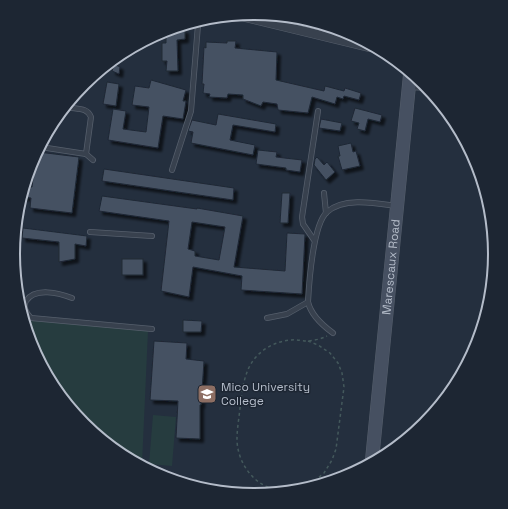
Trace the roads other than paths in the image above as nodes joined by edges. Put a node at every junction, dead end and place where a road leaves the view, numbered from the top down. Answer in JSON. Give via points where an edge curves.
{"nodes":[{"id":1,"x":272,"y":21,"type":"edge"},
{"id":2,"x":293,"y":25,"type":"edge"},
{"id":3,"x":198,"y":27,"type":"edge"},
{"id":4,"x":351,"y":42,"type":"edge"},
{"id":5,"x":410,"y":81,"type":"edge"},
{"id":6,"x":72,"y":108,"type":"dead end"},
{"id":7,"x":318,"y":111,"type":"dead end"},
{"id":8,"x":47,"y":148,"type":"dead end"},
{"id":9,"x":86,"y":154,"type":"junction"},
{"id":10,"x":93,"y":160,"type":"dead end"},
{"id":11,"x":172,"y":170,"type":"dead end"},
{"id":12,"x":324,"y":192,"type":"dead end"},
{"id":13,"x":398,"y":207,"type":"junction"},
{"id":14,"x":326,"y":212,"type":"junction"},
{"id":15,"x":90,"y":232,"type":"dead end"},
{"id":16,"x":152,"y":236,"type":"dead end"},
{"id":17,"x":314,"y":240,"type":"junction"},
{"id":18,"x":72,"y":298,"type":"dead end"},
{"id":19,"x":308,"y":302,"type":"junction"},
{"id":20,"x":25,"y":304,"type":"edge"},
{"id":21,"x":28,"y":315,"type":"edge"},
{"id":22,"x":267,"y":318,"type":"dead end"},
{"id":23,"x":152,"y":329,"type":"dead end"},
{"id":24,"x":333,"y":334,"type":"road end"},
{"id":25,"x":372,"y":456,"type":"edge"}],
"edges":[{"from":1,"to":2,"type":"street"},
{"from":2,"to":4,"type":"street"},
{"from":3,"to":11,"type":"lane","via":[[191,111]]},
{"from":5,"to":13,"type":"main road","name":"Marescaux Road"},
{"from":6,"to":9,"type":"lane","via":[[87,110],[91,117]]},
{"from":7,"to":17,"type":"lane","via":[[302,217],[303,224]]},
{"from":8,"to":9,"type":"lane"},
{"from":9,"to":10,"type":"lane"},
{"from":12,"to":14,"type":"lane"},
{"from":13,"to":14,"type":"lane","via":[[376,203],[351,203]]},
{"from":13,"to":25,"type":"main road","name":"Marescaux Road"},
{"from":14,"to":17,"type":"lane","via":[[319,223]]},
{"from":15,"to":16,"type":"lane"},
{"from":17,"to":19,"type":"lane"},
{"from":18,"to":20,"type":"lane","via":[[52,293],[38,293],[30,296]]},
{"from":19,"to":22,"type":"lane","via":[[287,314]]},
{"from":19,"to":24,"type":"lane","via":[[310,309]]},
{"from":21,"to":23,"type":"lane","via":[[31,318]]}]}
